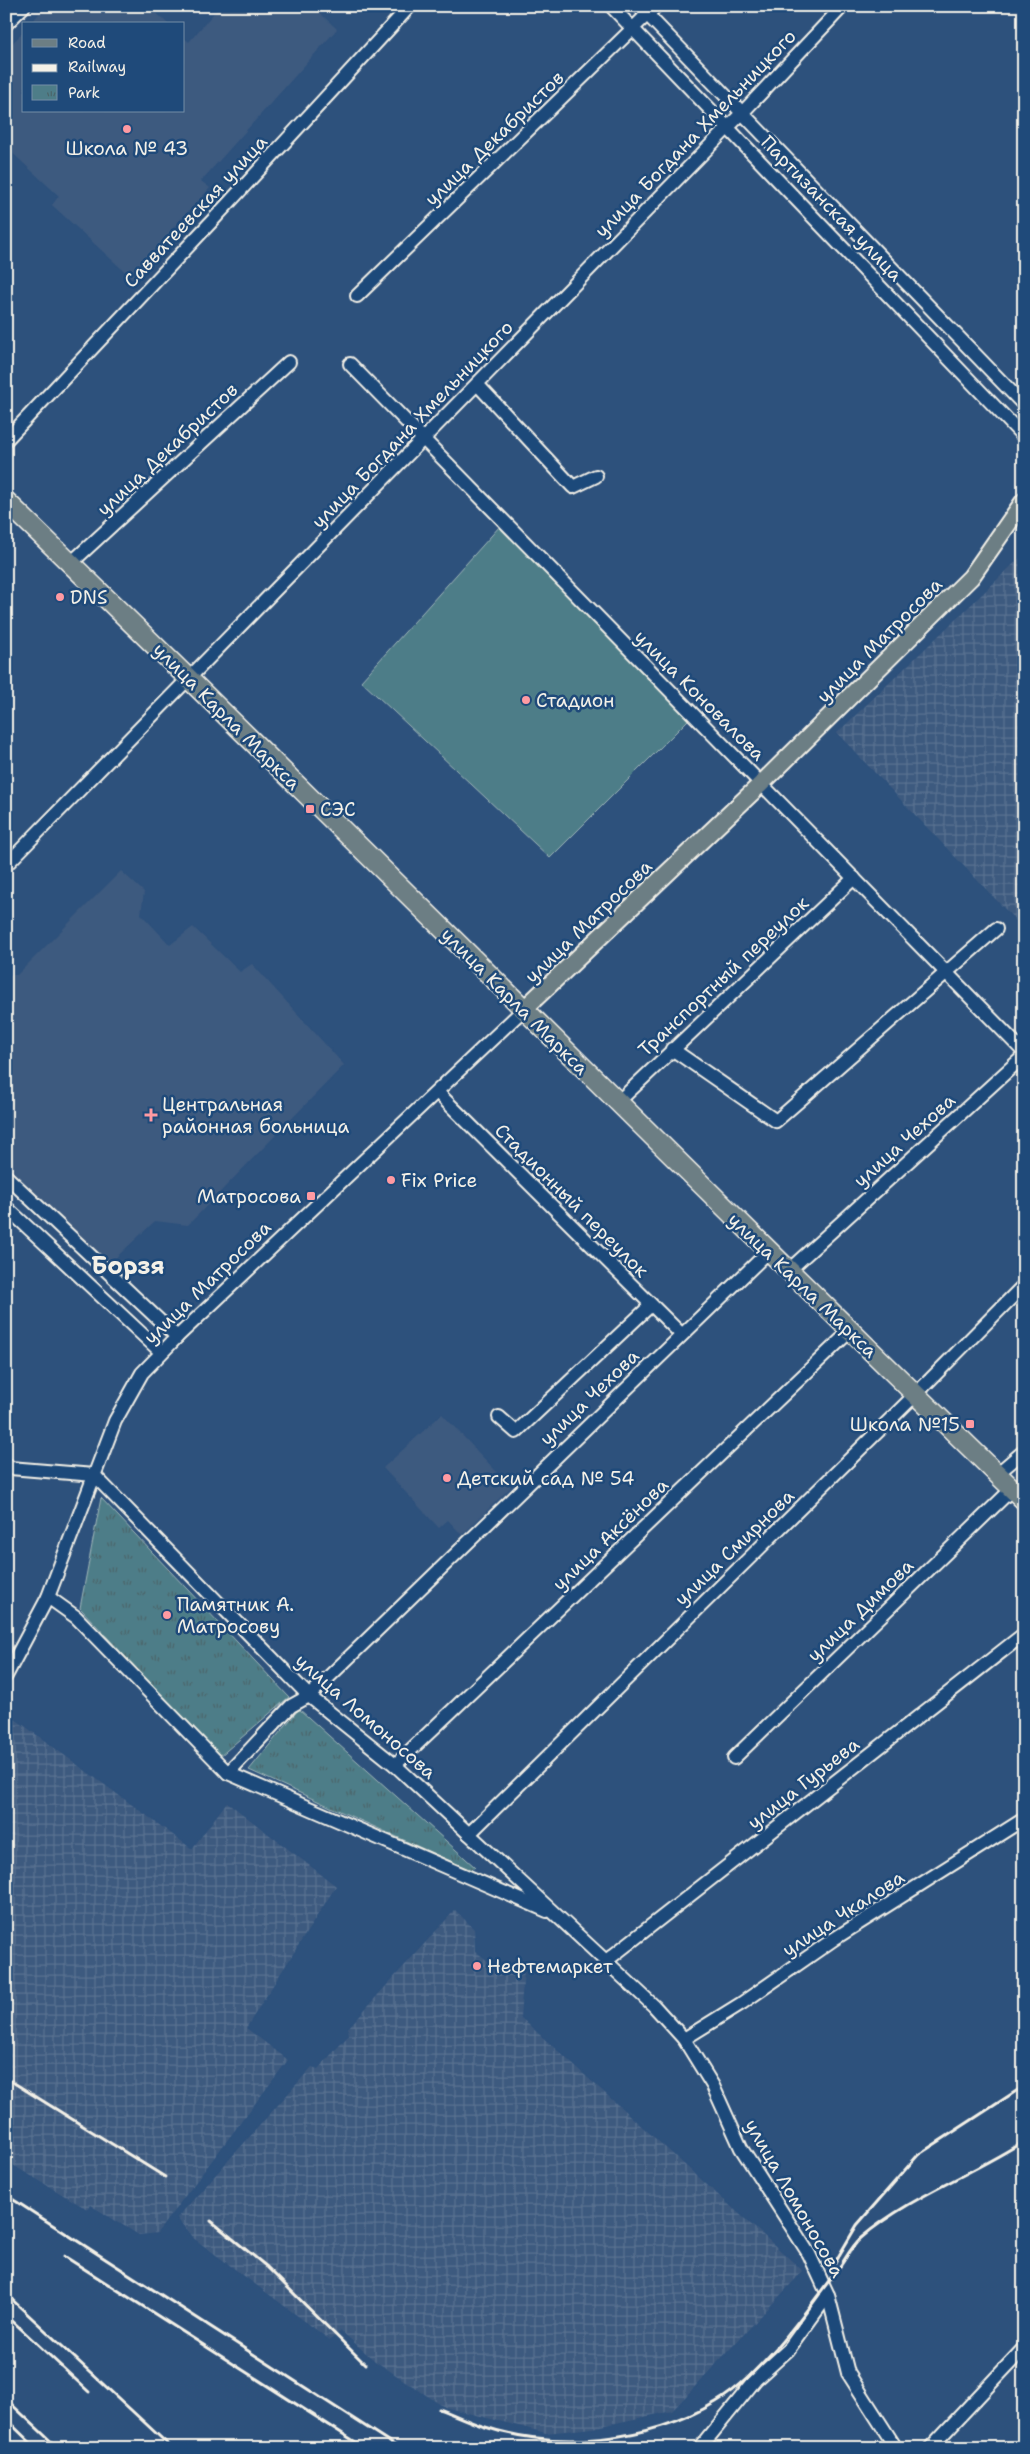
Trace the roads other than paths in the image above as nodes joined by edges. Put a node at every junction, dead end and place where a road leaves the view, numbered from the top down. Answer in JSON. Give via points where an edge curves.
{"nodes":[{"id":1,"x":24,"y":6,"type":"edge"},
{"id":2,"x":410,"y":6,"type":"edge"},
{"id":3,"x":611,"y":6,"type":"edge"},
{"id":4,"x":843,"y":6,"type":"edge"},
{"id":5,"x":648,"y":9,"type":"edge"},
{"id":6,"x":6,"y":24,"type":"edge"},
{"id":7,"x":634,"y":30,"type":"junction"},
{"id":8,"x":743,"y":112,"type":"junction"},
{"id":9,"x":728,"y":127,"type":"junction"},
{"id":10,"x":357,"y":296,"type":"dead end"},
{"id":11,"x":289,"y":362,"type":"dead end"},
{"id":12,"x":350,"y":364,"type":"dead end"},
{"id":13,"x":477,"y":384,"type":"junction"},
{"id":14,"x":1024,"y":405,"type":"edge"},
{"id":15,"x":1024,"y":437,"type":"edge"},
{"id":16,"x":6,"y":440,"type":"edge"},
{"id":17,"x":422,"y":440,"type":"junction"},
{"id":18,"x":596,"y":476,"type":"dead end"},
{"id":19,"x":6,"y":501,"type":"edge"},
{"id":20,"x":1024,"y":501,"type":"edge"},
{"id":21,"x":71,"y":563,"type":"junction"},
{"id":22,"x":189,"y":678,"type":"junction"},
{"id":23,"x":761,"y":784,"type":"junction"},
{"id":24,"x":6,"y":865,"type":"edge"},
{"id":25,"x":854,"y":878,"type":"junction"},
{"id":26,"x":996,"y":929,"type":"dead end"},
{"id":27,"x":947,"y":973,"type":"junction"},
{"id":28,"x":523,"y":1010,"type":"junction"},
{"id":29,"x":672,"y":1049,"type":"junction"},
{"id":30,"x":1024,"y":1052,"type":"edge"},
{"id":31,"x":1024,"y":1056,"type":"edge"},
{"id":32,"x":437,"y":1092,"type":"junction"},
{"id":33,"x":618,"y":1102,"type":"junction"},
{"id":34,"x":6,"y":1176,"type":"edge"},
{"id":35,"x":6,"y":1207,"type":"edge"},
{"id":36,"x":768,"y":1252,"type":"junction"},
{"id":37,"x":788,"y":1271,"type":"junction"},
{"id":38,"x":1024,"y":1285,"type":"edge"},
{"id":39,"x":651,"y":1305,"type":"junction"},
{"id":40,"x":850,"y":1331,"type":"junction"},
{"id":41,"x":681,"y":1334,"type":"junction"},
{"id":42,"x":177,"y":1337,"type":"junction"},
{"id":43,"x":161,"y":1352,"type":"junction"},
{"id":44,"x":915,"y":1395,"type":"junction"},
{"id":45,"x":499,"y":1417,"type":"dead end"},
{"id":46,"x":1024,"y":1451,"type":"edge"},
{"id":47,"x":6,"y":1464,"type":"edge"},
{"id":48,"x":997,"y":1474,"type":"junction"},
{"id":49,"x":94,"y":1475,"type":"junction"},
{"id":50,"x":1018,"y":1494,"type":"edge"},
{"id":51,"x":48,"y":1597,"type":"junction"},
{"id":52,"x":1024,"y":1634,"type":"edge"},
{"id":53,"x":6,"y":1676,"type":"edge"},
{"id":54,"x":309,"y":1696,"type":"junction"},
{"id":55,"x":734,"y":1758,"type":"dead end"},
{"id":56,"x":395,"y":1765,"type":"junction"},
{"id":57,"x":228,"y":1773,"type":"junction"},
{"id":58,"x":1024,"y":1819,"type":"edge"},
{"id":59,"x":469,"y":1834,"type":"junction"},
{"id":60,"x":556,"y":1915,"type":"junction"},
{"id":61,"x":606,"y":1962,"type":"junction"},
{"id":62,"x":684,"y":2040,"type":"junction"},
{"id":63,"x":828,"y":2295,"type":"junction"},
{"id":64,"x":1023,"y":2350,"type":"edge"},
{"id":65,"x":700,"y":2448,"type":"edge"},
{"id":66,"x":896,"y":2448,"type":"edge"},
{"id":67,"x":930,"y":2448,"type":"edge"}],
"edges":[{"from":1,"to":6,"type":"street"},
{"from":2,"to":16,"type":"street","name":"Савватеевская улица"},
{"from":3,"to":7,"type":"street","name":"Партизанская улица"},
{"from":4,"to":8,"type":"street","name":"улица Богдана Хмельницкого"},
{"from":5,"to":7,"type":"street","name":"улица Декабристов"},
{"from":5,"to":8,"type":"street","name":"Партизанская улица"},
{"from":7,"to":9,"type":"street","name":"Партизанская улица"},
{"from":7,"to":10,"type":"street","name":"улица Декабристов"},
{"from":8,"to":9,"type":"street","name":"улица Богдана Хмельницкого"},
{"from":8,"to":14,"type":"street","name":"Партизанская улица"},
{"from":9,"to":13,"type":"street","name":"улица Богдана Хмельницкого"},
{"from":9,"to":15,"type":"street","name":"Партизанская улица"},
{"from":11,"to":21,"type":"street","name":"улица Декабристов"},
{"from":12,"to":17,"type":"street","name":"улица Коновалова"},
{"from":13,"to":17,"type":"street","name":"улица Богдана Хмельницкого"},
{"from":13,"to":18,"type":"street","via":[[573,487]]},
{"from":17,"to":22,"type":"street","name":"улица Богдана Хмельницкого"},
{"from":17,"to":23,"type":"street","name":"улица Коновалова"},
{"from":19,"to":21,"type":"highway","name":"улица Карла Маркса"},
{"from":20,"to":23,"type":"main road","name":"улица Матросова","via":[[971,577]]},
{"from":21,"to":22,"type":"highway","name":"улица Карла Маркса"},
{"from":22,"to":24,"type":"street","name":"улица Богдана Хмельницкого"},
{"from":22,"to":28,"type":"highway","name":"улица Карла Маркса"},
{"from":23,"to":25,"type":"street","name":"улица Коновалова"},
{"from":23,"to":28,"type":"main road","name":"улица Матросова"},
{"from":25,"to":27,"type":"street","name":"улица Коновалова"},
{"from":25,"to":29,"type":"street","name":"Транспортный переулок"},
{"from":26,"to":27,"type":"street"},
{"from":27,"to":29,"type":"street","via":[[776,1121]]},
{"from":27,"to":30,"type":"street","name":"улица Коновалова"},
{"from":28,"to":32,"type":"street","name":"улица Матросова"},
{"from":28,"to":33,"type":"highway","name":"улица Карла Маркса"},
{"from":29,"to":33,"type":"street","name":"Транспортный переулок"},
{"from":31,"to":37,"type":"street","name":"улица Чехова"},
{"from":32,"to":39,"type":"street","name":"Стадионный переулок"},
{"from":32,"to":42,"type":"street","name":"улица Матросова"},
{"from":33,"to":36,"type":"highway","name":"улица Карла Маркса"},
{"from":34,"to":42,"type":"street"},
{"from":35,"to":43,"type":"street"},
{"from":36,"to":37,"type":"highway","name":"улица Карла Маркса"},
{"from":36,"to":41,"type":"street","name":"улица Чехова"},
{"from":37,"to":40,"type":"highway","name":"улица Карла Маркса"},
{"from":38,"to":44,"type":"street","name":"улица Смирнова"},
{"from":39,"to":41,"type":"street","name":"Стадионный переулок"},
{"from":39,"to":45,"type":"street","name":"улица Чехова","via":[[516,1432]]},
{"from":40,"to":44,"type":"highway","name":"улица Карла Маркса"},
{"from":40,"to":56,"type":"street","name":"улица Аксёнова"},
{"from":41,"to":54,"type":"street","name":"улица Чехова"},
{"from":42,"to":43,"type":"street","name":"улица Матросова"},
{"from":43,"to":49,"type":"street","name":"улица Матросова","via":[[142,1374],[126,1401]]},
{"from":44,"to":48,"type":"highway","name":"улица Карла Маркса"},
{"from":44,"to":59,"type":"street","name":"улица Смирнова"},
{"from":46,"to":48,"type":"street"},
{"from":47,"to":49,"type":"street","via":[[10,1468]]},
{"from":48,"to":50,"type":"highway","name":"улица Карла Маркса"},
{"from":49,"to":51,"type":"street","name":"улица Матросова"},
{"from":49,"to":54,"type":"street","name":"улица Ломоносова"},
{"from":50,"to":55,"type":"street","name":"улица Димова"},
{"from":51,"to":53,"type":"street","name":"улица Матросова"},
{"from":51,"to":57,"type":"street","name":"улица Ломоносова","via":[[76,1617]]},
{"from":52,"to":61,"type":"street","name":"улица Гурьева"},
{"from":54,"to":56,"type":"street","name":"улица Ломоносова"},
{"from":54,"to":57,"type":"street","name":"улица Чехова","via":[[292,1706]]},
{"from":56,"to":59,"type":"street","name":"улица Ломоносова"},
{"from":57,"to":60,"type":"street","name":"улица Ломоносова"},
{"from":58,"to":62,"type":"street","name":"улица Чкалова","via":[[834,1939]]},
{"from":59,"to":60,"type":"street","name":"улица Ломоносова"},
{"from":60,"to":61,"type":"street","name":"улица Ломоносова"},
{"from":61,"to":62,"type":"street","name":"улица Ломоносова","via":[[654,2006]]},
{"from":62,"to":63,"type":"street","name":"улица Ломоносова","via":[[714,2086],[741,2148],[808,2254]]},
{"from":63,"to":65,"type":"street","name":"улица Ломоносова","via":[[788,2350],[756,2379]]},
{"from":63,"to":66,"type":"street","name":"улица Ломоносова","via":[[848,2373]]},
{"from":64,"to":67,"type":"street"}]}
